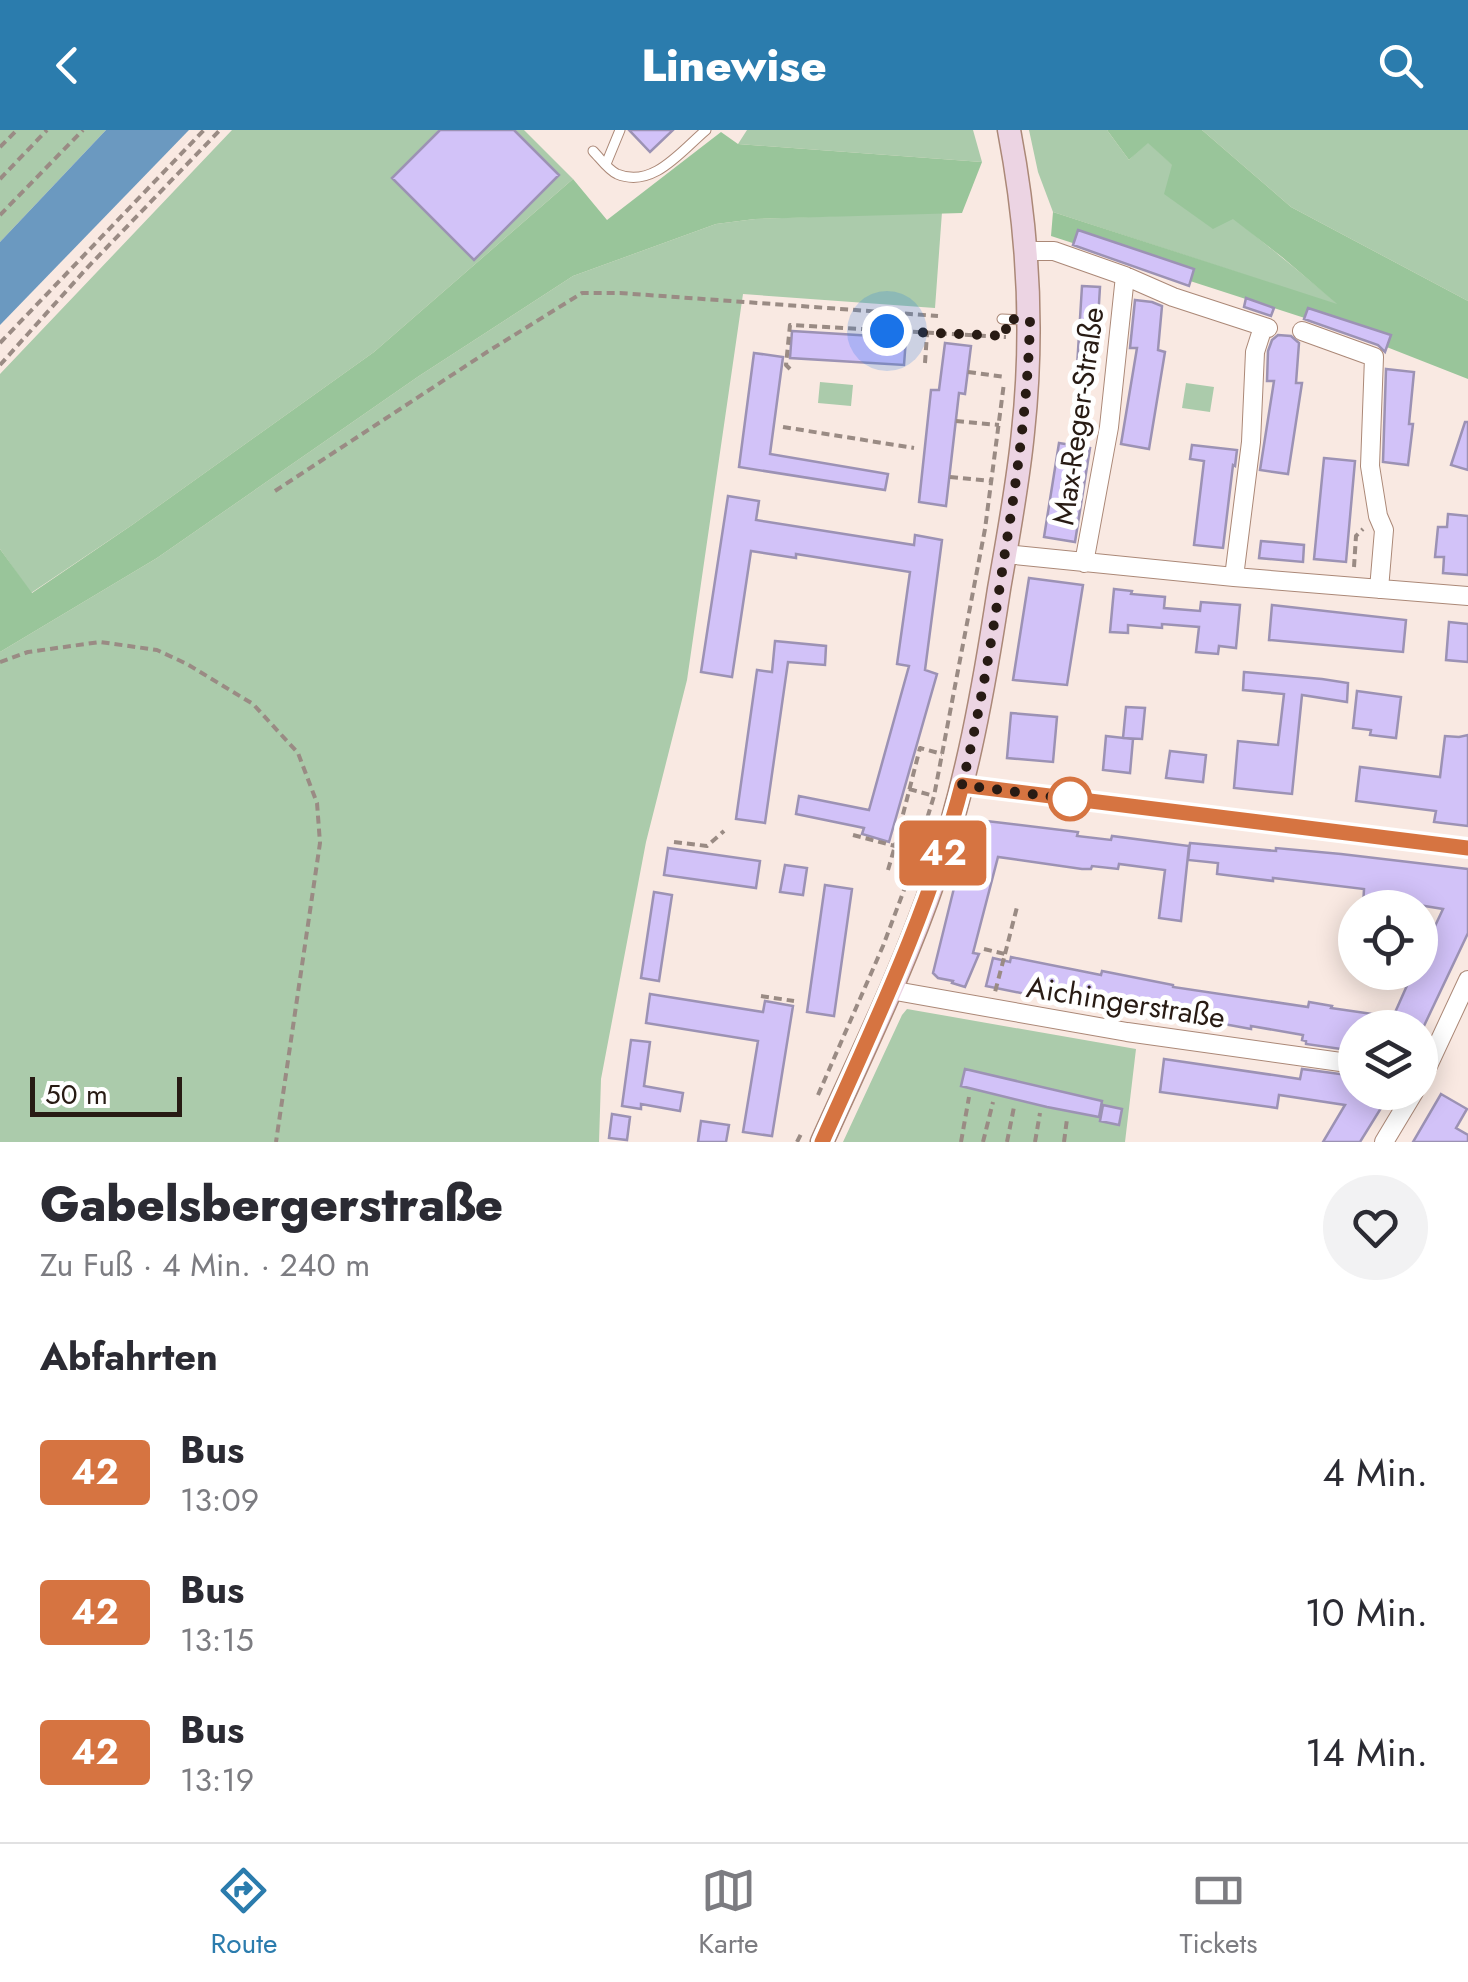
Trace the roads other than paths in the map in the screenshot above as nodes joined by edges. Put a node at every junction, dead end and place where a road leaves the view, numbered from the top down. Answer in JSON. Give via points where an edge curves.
{"nodes":[{"id":1,"x":620,"y":130,"type":"edge"},
{"id":2,"x":706,"y":130,"type":"edge"},
{"id":3,"x":1008,"y":130,"type":"edge"},
{"id":4,"x":593,"y":152,"type":"dead end"},
{"id":5,"x":606,"y":164,"type":"junction"},
{"id":6,"x":1025,"y":252,"type":"junction"},
{"id":7,"x":1125,"y":276,"type":"junction"},
{"id":8,"x":1002,"y":319,"type":"dead end"},
{"id":9,"x":1030,"y":320,"type":"junction"},
{"id":10,"x":1302,"y":331,"type":"dead end"},
{"id":11,"x":1005,"y":554,"type":"junction"},
{"id":12,"x":1084,"y":563,"type":"junction"},
{"id":13,"x":1234,"y":577,"type":"junction"},
{"id":14,"x":1379,"y":589,"type":"junction"},
{"id":15,"x":1468,"y":596,"type":"edge"},
{"id":16,"x":962,"y":785,"type":"junction"},
{"id":17,"x":1468,"y":848,"type":"edge"},
{"id":18,"x":1468,"y":980,"type":"edge"},
{"id":19,"x":890,"y":990,"type":"junction"},
{"id":20,"x":1438,"y":1042,"type":"edge"},
{"id":21,"x":1338,"y":1062,"type":"edge"},
{"id":22,"x":1403,"y":1110,"type":"edge"},
{"id":23,"x":822,"y":1142,"type":"edge"},
{"id":24,"x":1384,"y":1142,"type":"edge"}],
"edges":[{"from":1,"to":5,"type":"lane"},
{"from":2,"to":5,"type":"lane","via":[[642,179],[614,173]]},
{"from":3,"to":6,"type":"street"},
{"from":4,"to":5,"type":"lane"},
{"from":6,"to":7,"type":"street","name":"Max-Reger-Straße","via":[[1054,251]]},
{"from":6,"to":9,"type":"street"},
{"from":7,"to":12,"type":"street","name":"Max-Reger-Straße","via":[[1109,427]]},
{"from":7,"to":13,"type":"street","name":"Max-Reger-Straße","via":[[1265,328],[1255,352]]},
{"from":8,"to":9,"type":"lane"},
{"from":9,"to":11,"type":"street","via":[[1024,431]]},
{"from":10,"to":14,"type":"street","via":[[1374,357],[1370,466],[1384,530]]},
{"from":11,"to":12,"type":"street","name":"Max-Reger-Straße"},
{"from":11,"to":16,"type":"street"},
{"from":12,"to":13,"type":"street","name":"Max-Reger-Straße"},
{"from":13,"to":14,"type":"street","name":"Max-Reger-Straße"},
{"from":14,"to":15,"type":"street","name":"Max-Reger-Straße"},
{"from":16,"to":17,"type":"street"},
{"from":16,"to":19,"type":"street","via":[[934,880]]},
{"from":18,"to":20,"type":"street"},
{"from":19,"to":21,"type":"street","name":"Aichingerstraße"},
{"from":19,"to":23,"type":"street"},
{"from":22,"to":24,"type":"street"}]}
